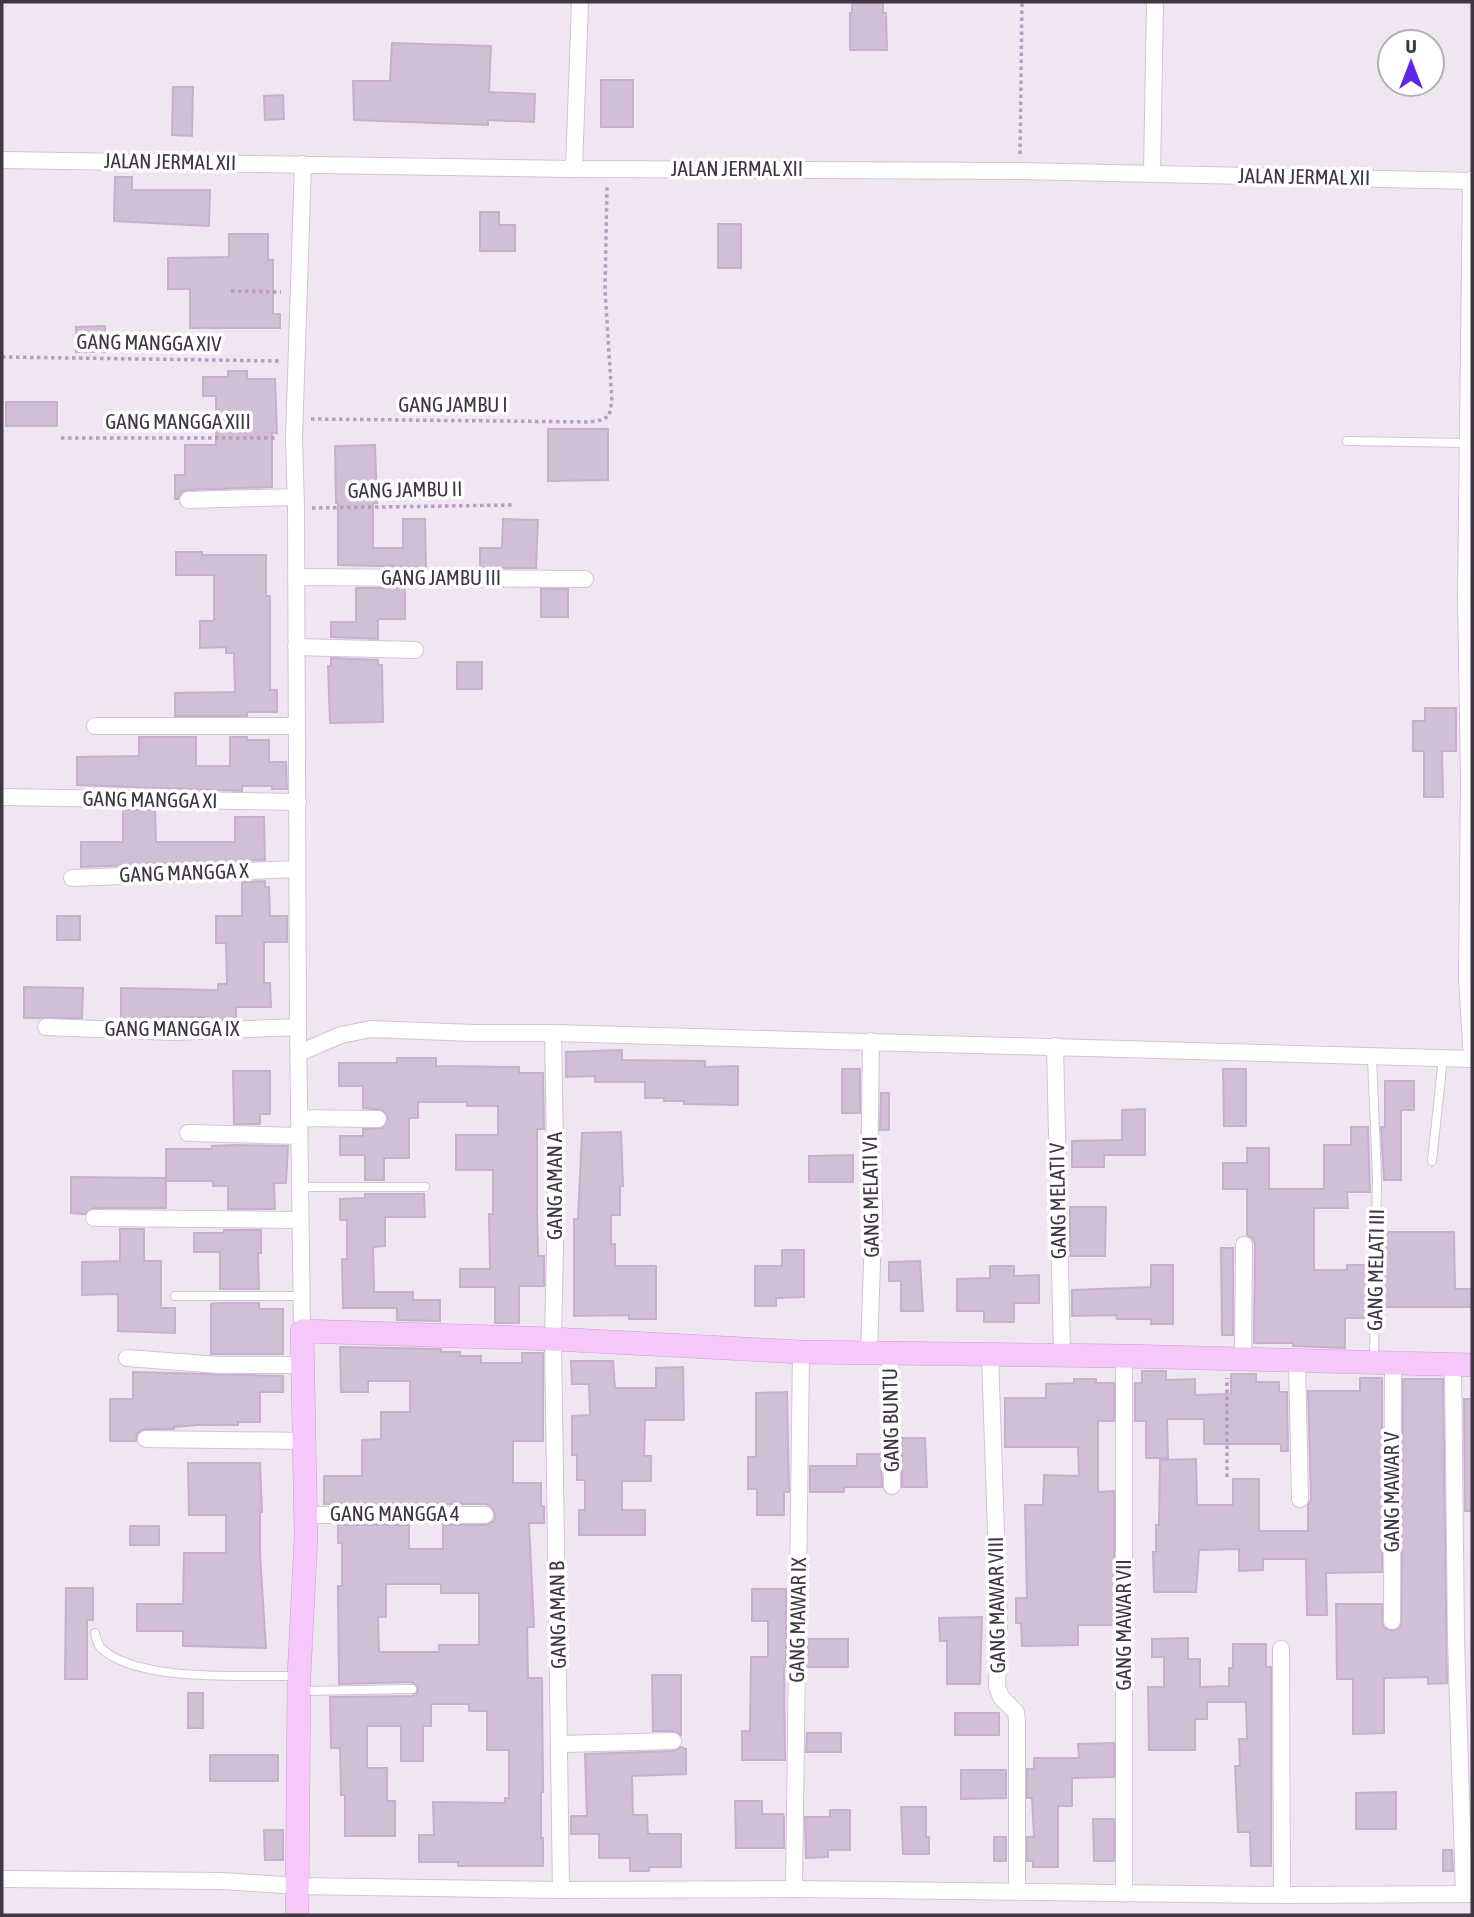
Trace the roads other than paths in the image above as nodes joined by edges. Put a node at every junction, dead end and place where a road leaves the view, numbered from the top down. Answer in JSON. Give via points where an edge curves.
{"nodes":[{"id":1,"x":580,"y":2,"type":"edge"},
{"id":2,"x":1155,"y":2,"type":"edge"},
{"id":3,"x":2,"y":160,"type":"edge"},
{"id":4,"x":303,"y":164,"type":"junction"},
{"id":5,"x":574,"y":169,"type":"junction"},
{"id":6,"x":1152,"y":174,"type":"junction"},
{"id":7,"x":1472,"y":181,"type":"edge"},
{"id":8,"x":1347,"y":441,"type":"dead end"},
{"id":9,"x":1468,"y":443,"type":"junction"},
{"id":10,"x":188,"y":500,"type":"dead end"},
{"id":11,"x":296,"y":502,"type":"junction"},
{"id":12,"x":296,"y":577,"type":"junction"},
{"id":13,"x":586,"y":579,"type":"dead end"},
{"id":14,"x":296,"y":647,"type":"junction"},
{"id":15,"x":415,"y":650,"type":"dead end"},
{"id":16,"x":95,"y":726,"type":"dead end"},
{"id":17,"x":296,"y":726,"type":"junction"},
{"id":18,"x":2,"y":797,"type":"edge"},
{"id":19,"x":298,"y":803,"type":"junction"},
{"id":20,"x":297,"y":869,"type":"junction"},
{"id":21,"x":72,"y":878,"type":"dead end"},
{"id":22,"x":47,"y":1027,"type":"dead end"},
{"id":23,"x":298,"y":1027,"type":"junction"},
{"id":24,"x":553,"y":1033,"type":"junction"},
{"id":25,"x":871,"y":1041,"type":"junction"},
{"id":26,"x":1055,"y":1046,"type":"junction"},
{"id":27,"x":299,"y":1053,"type":"junction"},
{"id":28,"x":1372,"y":1057,"type":"junction"},
{"id":29,"x":1444,"y":1058,"type":"junction"},
{"id":30,"x":1472,"y":1059,"type":"edge"},
{"id":31,"x":299,"y":1118,"type":"junction"},
{"id":32,"x":378,"y":1119,"type":"dead end"},
{"id":33,"x":188,"y":1133,"type":"dead end"},
{"id":34,"x":299,"y":1136,"type":"junction"},
{"id":35,"x":1432,"y":1161,"type":"dead end"},
{"id":36,"x":302,"y":1186,"type":"junction"},
{"id":37,"x":425,"y":1187,"type":"dead end"},
{"id":38,"x":94,"y":1218,"type":"dead end"},
{"id":39,"x":300,"y":1220,"type":"junction"},
{"id":40,"x":1244,"y":1245,"type":"dead end"},
{"id":41,"x":175,"y":1296,"type":"dead end"},
{"id":42,"x":302,"y":1296,"type":"junction"},
{"id":43,"x":302,"y":1331,"type":"junction"},
{"id":44,"x":553,"y":1339,"type":"junction"},
{"id":45,"x":801,"y":1352,"type":"junction"},
{"id":46,"x":879,"y":1353,"type":"junction"},
{"id":47,"x":990,"y":1355,"type":"junction"},
{"id":48,"x":1062,"y":1355,"type":"junction"},
{"id":49,"x":1125,"y":1356,"type":"junction"},
{"id":50,"x":127,"y":1358,"type":"dead end"},
{"id":51,"x":1235,"y":1359,"type":"junction"},
{"id":52,"x":1297,"y":1360,"type":"junction"},
{"id":53,"x":1383,"y":1362,"type":"junction"},
{"id":54,"x":303,"y":1365,"type":"junction"},
{"id":55,"x":1463,"y":1365,"type":"edge"},
{"id":56,"x":146,"y":1439,"type":"dead end"},
{"id":57,"x":305,"y":1441,"type":"junction"},
{"id":58,"x":892,"y":1486,"type":"dead end"},
{"id":59,"x":1300,"y":1499,"type":"dead end"},
{"id":60,"x":305,"y":1515,"type":"junction"},
{"id":61,"x":485,"y":1515,"type":"dead end"},
{"id":62,"x":1392,"y":1621,"type":"dead end"},
{"id":63,"x":95,"y":1633,"type":"dead end"},
{"id":64,"x":1281,"y":1650,"type":"dead end"},
{"id":65,"x":299,"y":1684,"type":"junction"},
{"id":66,"x":412,"y":1689,"type":"dead end"},
{"id":67,"x":673,"y":1741,"type":"dead end"},
{"id":68,"x":561,"y":1744,"type":"junction"},
{"id":69,"x":2,"y":1879,"type":"edge"},
{"id":70,"x":298,"y":1886,"type":"junction"},
{"id":71,"x":794,"y":1889,"type":"junction"},
{"id":72,"x":561,"y":1890,"type":"junction"},
{"id":73,"x":1017,"y":1891,"type":"junction"},
{"id":74,"x":1124,"y":1894,"type":"junction"},
{"id":75,"x":1468,"y":1894,"type":"edge"},
{"id":76,"x":1282,"y":1895,"type":"junction"},
{"id":77,"x":297,"y":1915,"type":"edge"}],
"edges":[{"from":1,"to":5,"type":"street"},
{"from":2,"to":6,"type":"street"},
{"from":3,"to":4,"type":"street","name":"JALAN JERMAL XII"},
{"from":4,"to":5,"type":"street","name":"JALAN JERMAL XII"},
{"from":4,"to":11,"type":"street"},
{"from":5,"to":6,"type":"street","name":"JALAN JERMAL XII"},
{"from":6,"to":7,"type":"street","name":"JALAN JERMAL XII"},
{"from":7,"to":9,"type":"street"},
{"from":8,"to":9,"type":"lane"},
{"from":9,"to":30,"type":"street","via":[[1467,977]]},
{"from":10,"to":11,"type":"street"},
{"from":11,"to":12,"type":"street"},
{"from":12,"to":13,"type":"street","name":"GANG JAMBU III"},
{"from":12,"to":14,"type":"street"},
{"from":14,"to":15,"type":"street"},
{"from":14,"to":17,"type":"street"},
{"from":16,"to":17,"type":"street"},
{"from":17,"to":19,"type":"street"},
{"from":18,"to":19,"type":"street","name":"GANG MANGGA XI"},
{"from":19,"to":20,"type":"street"},
{"from":20,"to":21,"type":"street","name":"GANG MANGGA X"},
{"from":20,"to":23,"type":"street"},
{"from":22,"to":23,"type":"street","name":"GANG MANGGA IX","via":[[174,1032]]},
{"from":23,"to":27,"type":"street"},
{"from":24,"to":25,"type":"street"},
{"from":24,"to":27,"type":"street","via":[[371,1029],[341,1035]]},
{"from":24,"to":44,"type":"street","name":"GANG AMAN A"},
{"from":25,"to":26,"type":"street"},
{"from":25,"to":46,"type":"street","name":"GANG MELATI VI","via":[[869,1188],[874,1203]]},
{"from":26,"to":28,"type":"street"},
{"from":26,"to":48,"type":"street","name":"GANG MELATI V"},
{"from":27,"to":31,"type":"street"},
{"from":28,"to":29,"type":"street"},
{"from":28,"to":53,"type":"lane","name":"GANG MELATI III"},
{"from":29,"to":30,"type":"street"},
{"from":29,"to":35,"type":"lane"},
{"from":31,"to":32,"type":"street"},
{"from":31,"to":34,"type":"street"},
{"from":33,"to":34,"type":"street"},
{"from":34,"to":36,"type":"street"},
{"from":36,"to":37,"type":"lane"},
{"from":36,"to":39,"type":"street"},
{"from":38,"to":39,"type":"street"},
{"from":39,"to":42,"type":"street"},
{"from":40,"to":51,"type":"street"},
{"from":41,"to":42,"type":"lane"},
{"from":42,"to":43,"type":"street"},
{"from":43,"to":44,"type":"street"},
{"from":43,"to":54,"type":"street"},
{"from":44,"to":45,"type":"street"},
{"from":44,"to":68,"type":"street","name":"GANG AMAN B"},
{"from":45,"to":46,"type":"street"},
{"from":45,"to":71,"type":"street","name":"GANG MAWAR IX"},
{"from":46,"to":47,"type":"street"},
{"from":46,"to":58,"type":"street","name":"GANG BUNTU"},
{"from":47,"to":48,"type":"street"},
{"from":47,"to":73,"type":"street","name":"GANG MAWAR VIII","via":[[997,1678],[1001,1697],[1016,1712],[1017,1721]]},
{"from":48,"to":49,"type":"street"},
{"from":49,"to":51,"type":"street"},
{"from":49,"to":74,"type":"street","name":"GANG MAWAR VII"},
{"from":50,"to":54,"type":"street"},
{"from":51,"to":52,"type":"street"},
{"from":52,"to":53,"type":"street"},
{"from":52,"to":59,"type":"street"},
{"from":53,"to":55,"type":"street"},
{"from":53,"to":62,"type":"street","name":"GANG MAWAR V"},
{"from":54,"to":57,"type":"street"},
{"from":55,"to":75,"type":"street","via":[[1456,1638]]},
{"from":56,"to":57,"type":"street"},
{"from":57,"to":60,"type":"street"},
{"from":60,"to":61,"type":"street","name":"GANG MANGGA 4"},
{"from":60,"to":65,"type":"street"},
{"from":63,"to":65,"type":"lane","via":[[99,1646],[117,1660],[142,1668]]},
{"from":64,"to":76,"type":"street"},
{"from":65,"to":66,"type":"lane"},
{"from":65,"to":70,"type":"street"},
{"from":67,"to":68,"type":"street"},
{"from":68,"to":72,"type":"street","name":"GANG AMAN B"},
{"from":69,"to":70,"type":"street"},
{"from":70,"to":72,"type":"street"},
{"from":70,"to":77,"type":"street"},
{"from":71,"to":72,"type":"street"},
{"from":71,"to":73,"type":"street"},
{"from":73,"to":74,"type":"street"},
{"from":74,"to":76,"type":"street"},
{"from":75,"to":76,"type":"street"}]}
